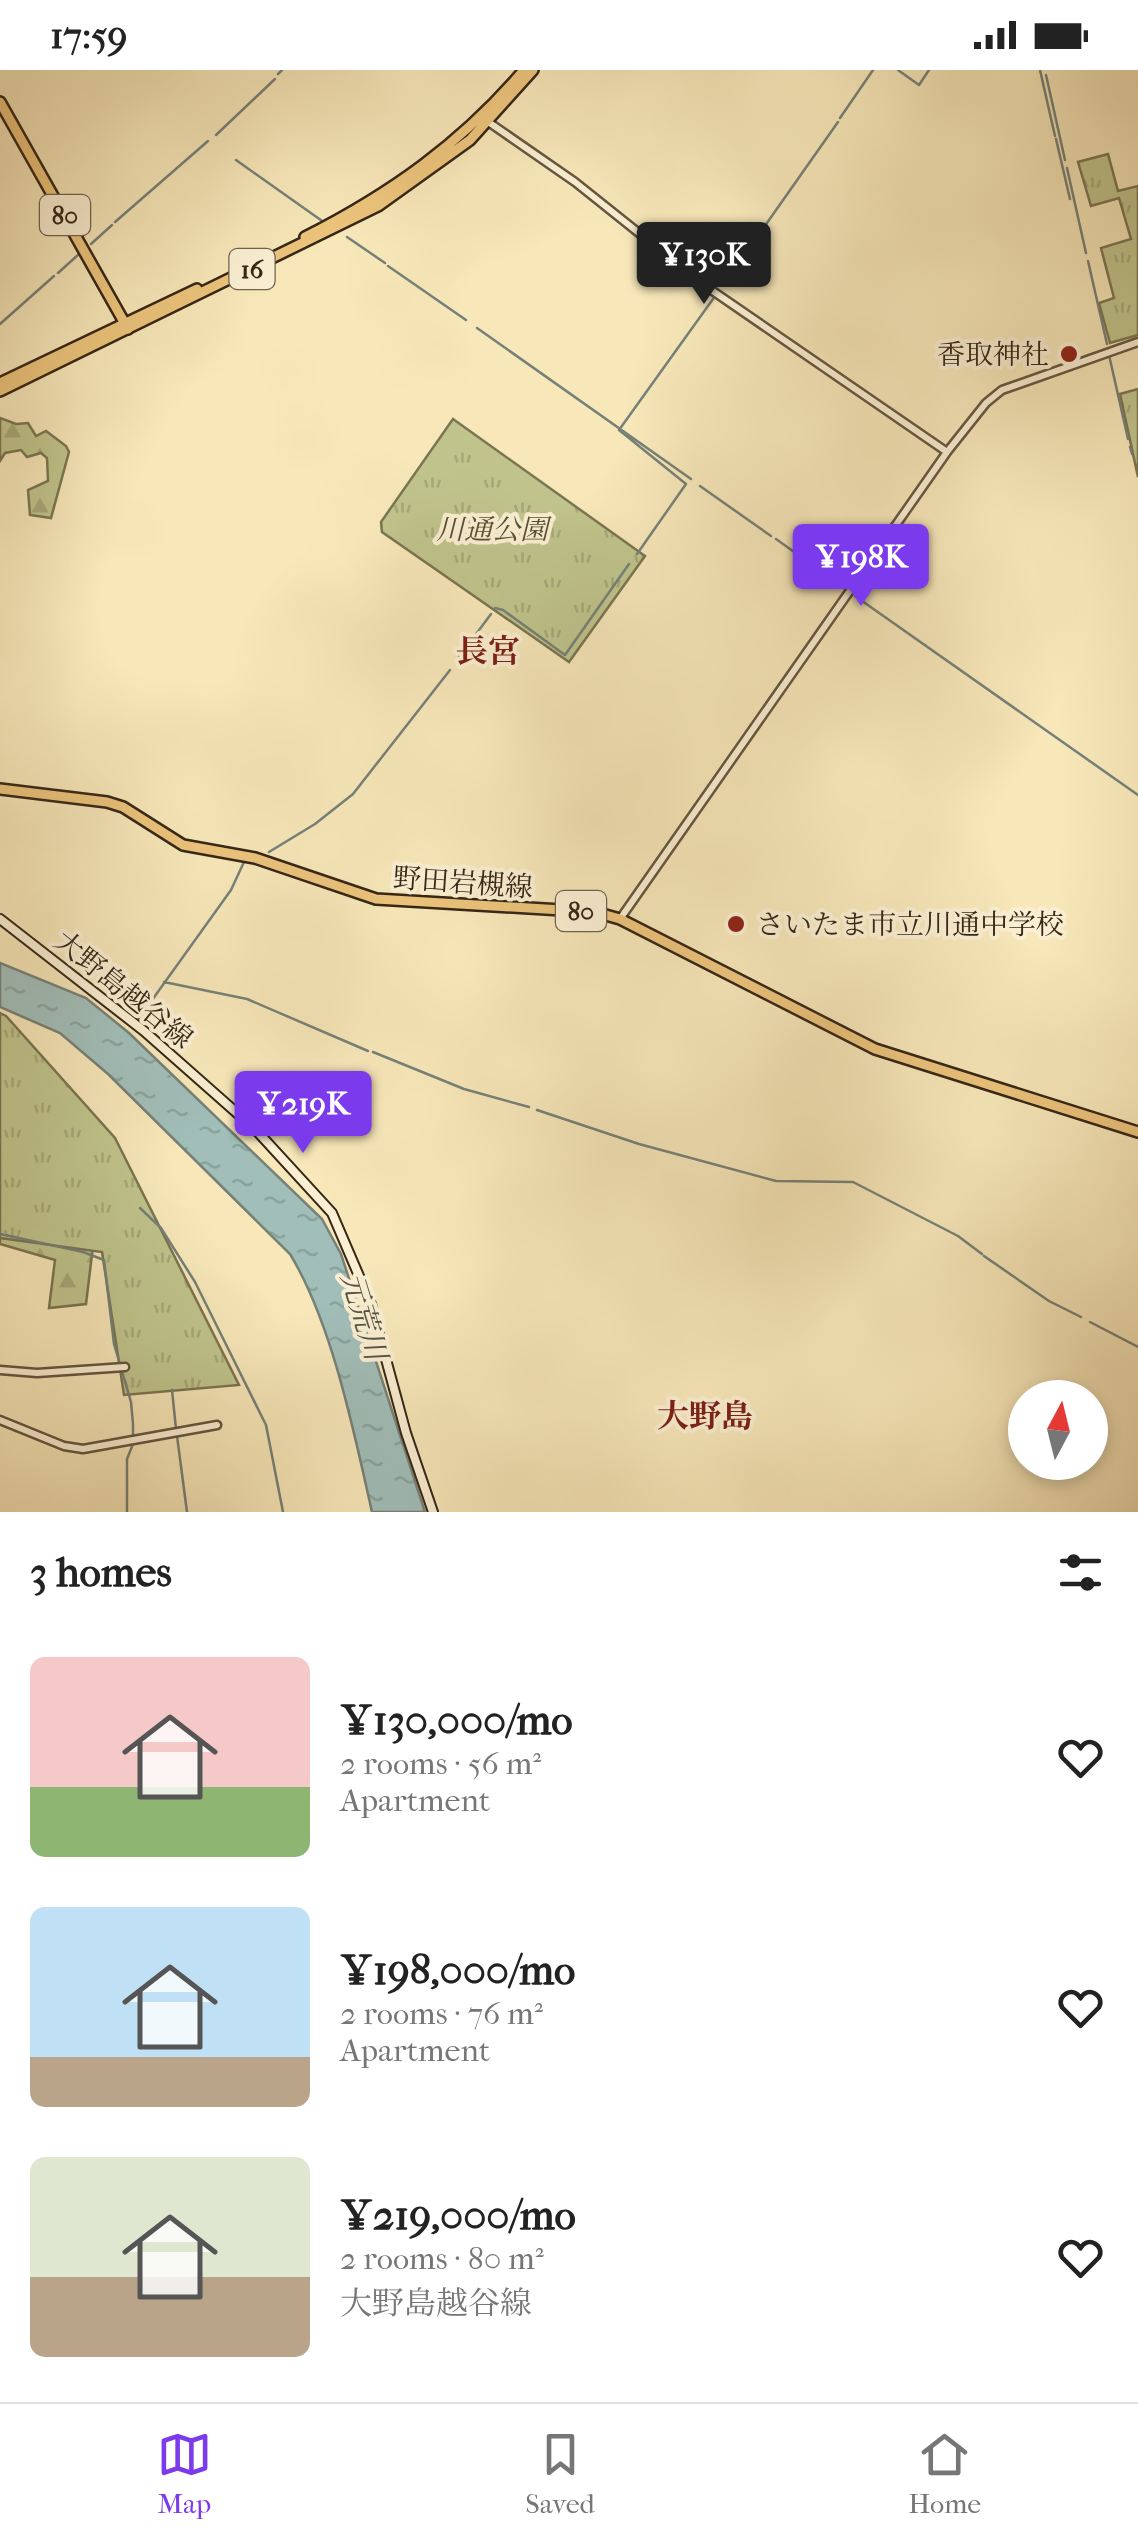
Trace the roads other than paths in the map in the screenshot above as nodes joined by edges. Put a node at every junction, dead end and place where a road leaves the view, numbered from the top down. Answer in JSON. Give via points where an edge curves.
{"nodes":[{"id":1,"x":524,"y":70,"type":"edge"},
{"id":2,"x":533,"y":70,"type":"edge"},
{"id":3,"x":0,"y":102,"type":"edge"},
{"id":4,"x":486,"y":119,"type":"junction"},
{"id":5,"x":126,"y":326,"type":"junction"},
{"id":6,"x":1138,"y":342,"type":"edge"},
{"id":7,"x":0,"y":383,"type":"edge"},
{"id":8,"x":0,"y":391,"type":"edge"},
{"id":9,"x":947,"y":452,"type":"junction"},
{"id":10,"x":0,"y":789,"type":"edge"},
{"id":11,"x":0,"y":919,"type":"edge"},
{"id":12,"x":620,"y":919,"type":"junction"},
{"id":13,"x":1138,"y":1132,"type":"edge"},
{"id":14,"x":124,"y":1367,"type":"dead end"},
{"id":15,"x":0,"y":1370,"type":"edge"},
{"id":16,"x":0,"y":1420,"type":"edge"},
{"id":17,"x":218,"y":1425,"type":"dead end"},
{"id":18,"x":434,"y":1512,"type":"edge"}],
"edges":[{"from":1,"to":4,"type":"main road","number":"16"},
{"from":2,"to":4,"type":"main road","number":"16"},
{"from":3,"to":5,"type":"main road","number":"80"},
{"from":4,"to":5,"type":"main road","number":"16","via":[[374,200]]},
{"from":4,"to":9,"type":"street","via":[[704,285]]},
{"from":5,"to":7,"type":"main road","number":"16"},
{"from":5,"to":8,"type":"main road","number":"16"},
{"from":6,"to":9,"type":"street","via":[[1002,390]]},
{"from":9,"to":12,"type":"street"},
{"from":10,"to":12,"type":"main road","name":"野田岩槻線","number":"80","via":[[107,802],[184,844],[256,858],[376,899]]},
{"from":11,"to":18,"type":"main road","name":"大野島越谷線","via":[[144,1030],[255,1129],[332,1214],[370,1304]]},
{"from":12,"to":13,"type":"main road","name":"野田岩槻線","number":"80","via":[[875,1049]]},
{"from":14,"to":15,"type":"street"},
{"from":16,"to":17,"type":"street","via":[[83,1449]]}]}
